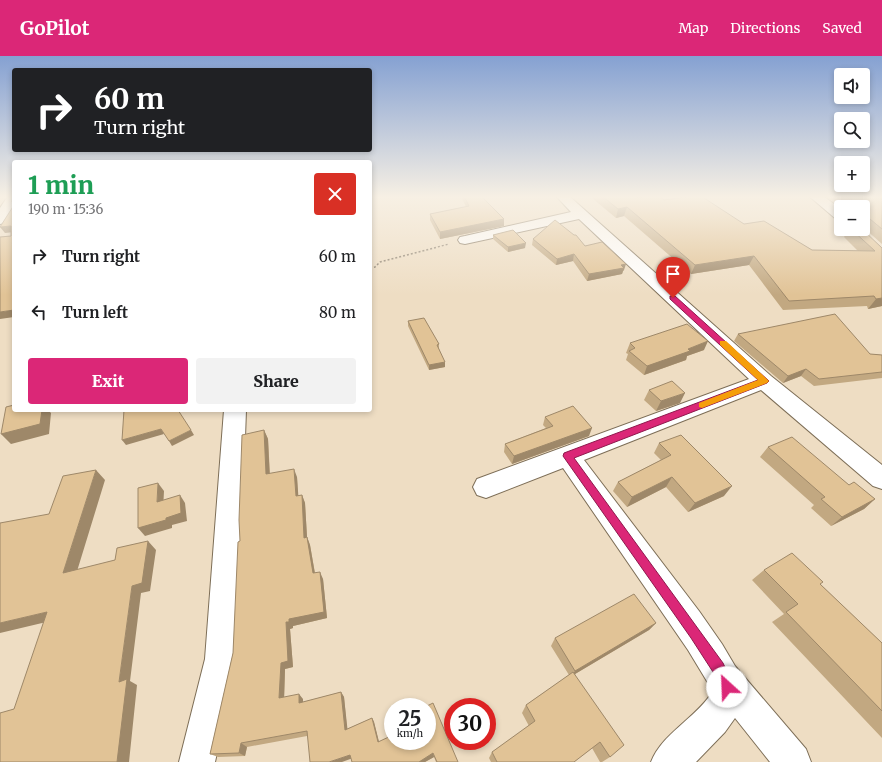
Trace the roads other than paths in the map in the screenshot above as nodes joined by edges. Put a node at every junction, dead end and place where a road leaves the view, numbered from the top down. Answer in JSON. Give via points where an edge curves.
{"nodes":[{"id":1,"x":514,"y":229,"type":"edge"},
{"id":2,"x":597,"y":229,"type":"edge"},
{"id":3,"x":465,"y":240,"type":"road end"},
{"id":4,"x":764,"y":381,"type":"junction"},
{"id":5,"x":235,"y":412,"type":"edge"},
{"id":6,"x":568,"y":456,"type":"junction"},
{"id":7,"x":882,"y":479,"type":"edge"},
{"id":8,"x":486,"y":487,"type":"dead end"},
{"id":9,"x":725,"y":679,"type":"junction"},
{"id":10,"x":197,"y":762,"type":"edge"},
{"id":11,"x":669,"y":762,"type":"edge"},
{"id":12,"x":793,"y":762,"type":"edge"}],
"edges":[{"from":1,"to":3,"type":"street"},
{"from":2,"to":4,"type":"street"},
{"from":4,"to":6,"type":"street"},
{"from":4,"to":7,"type":"street"},
{"from":5,"to":10,"type":"street","via":[[221,658]]},
{"from":6,"to":8,"type":"street"},
{"from":6,"to":9,"type":"street"},
{"from":9,"to":11,"type":"street","via":[[728,696],[726,704]]},
{"from":9,"to":12,"type":"street"}]}
